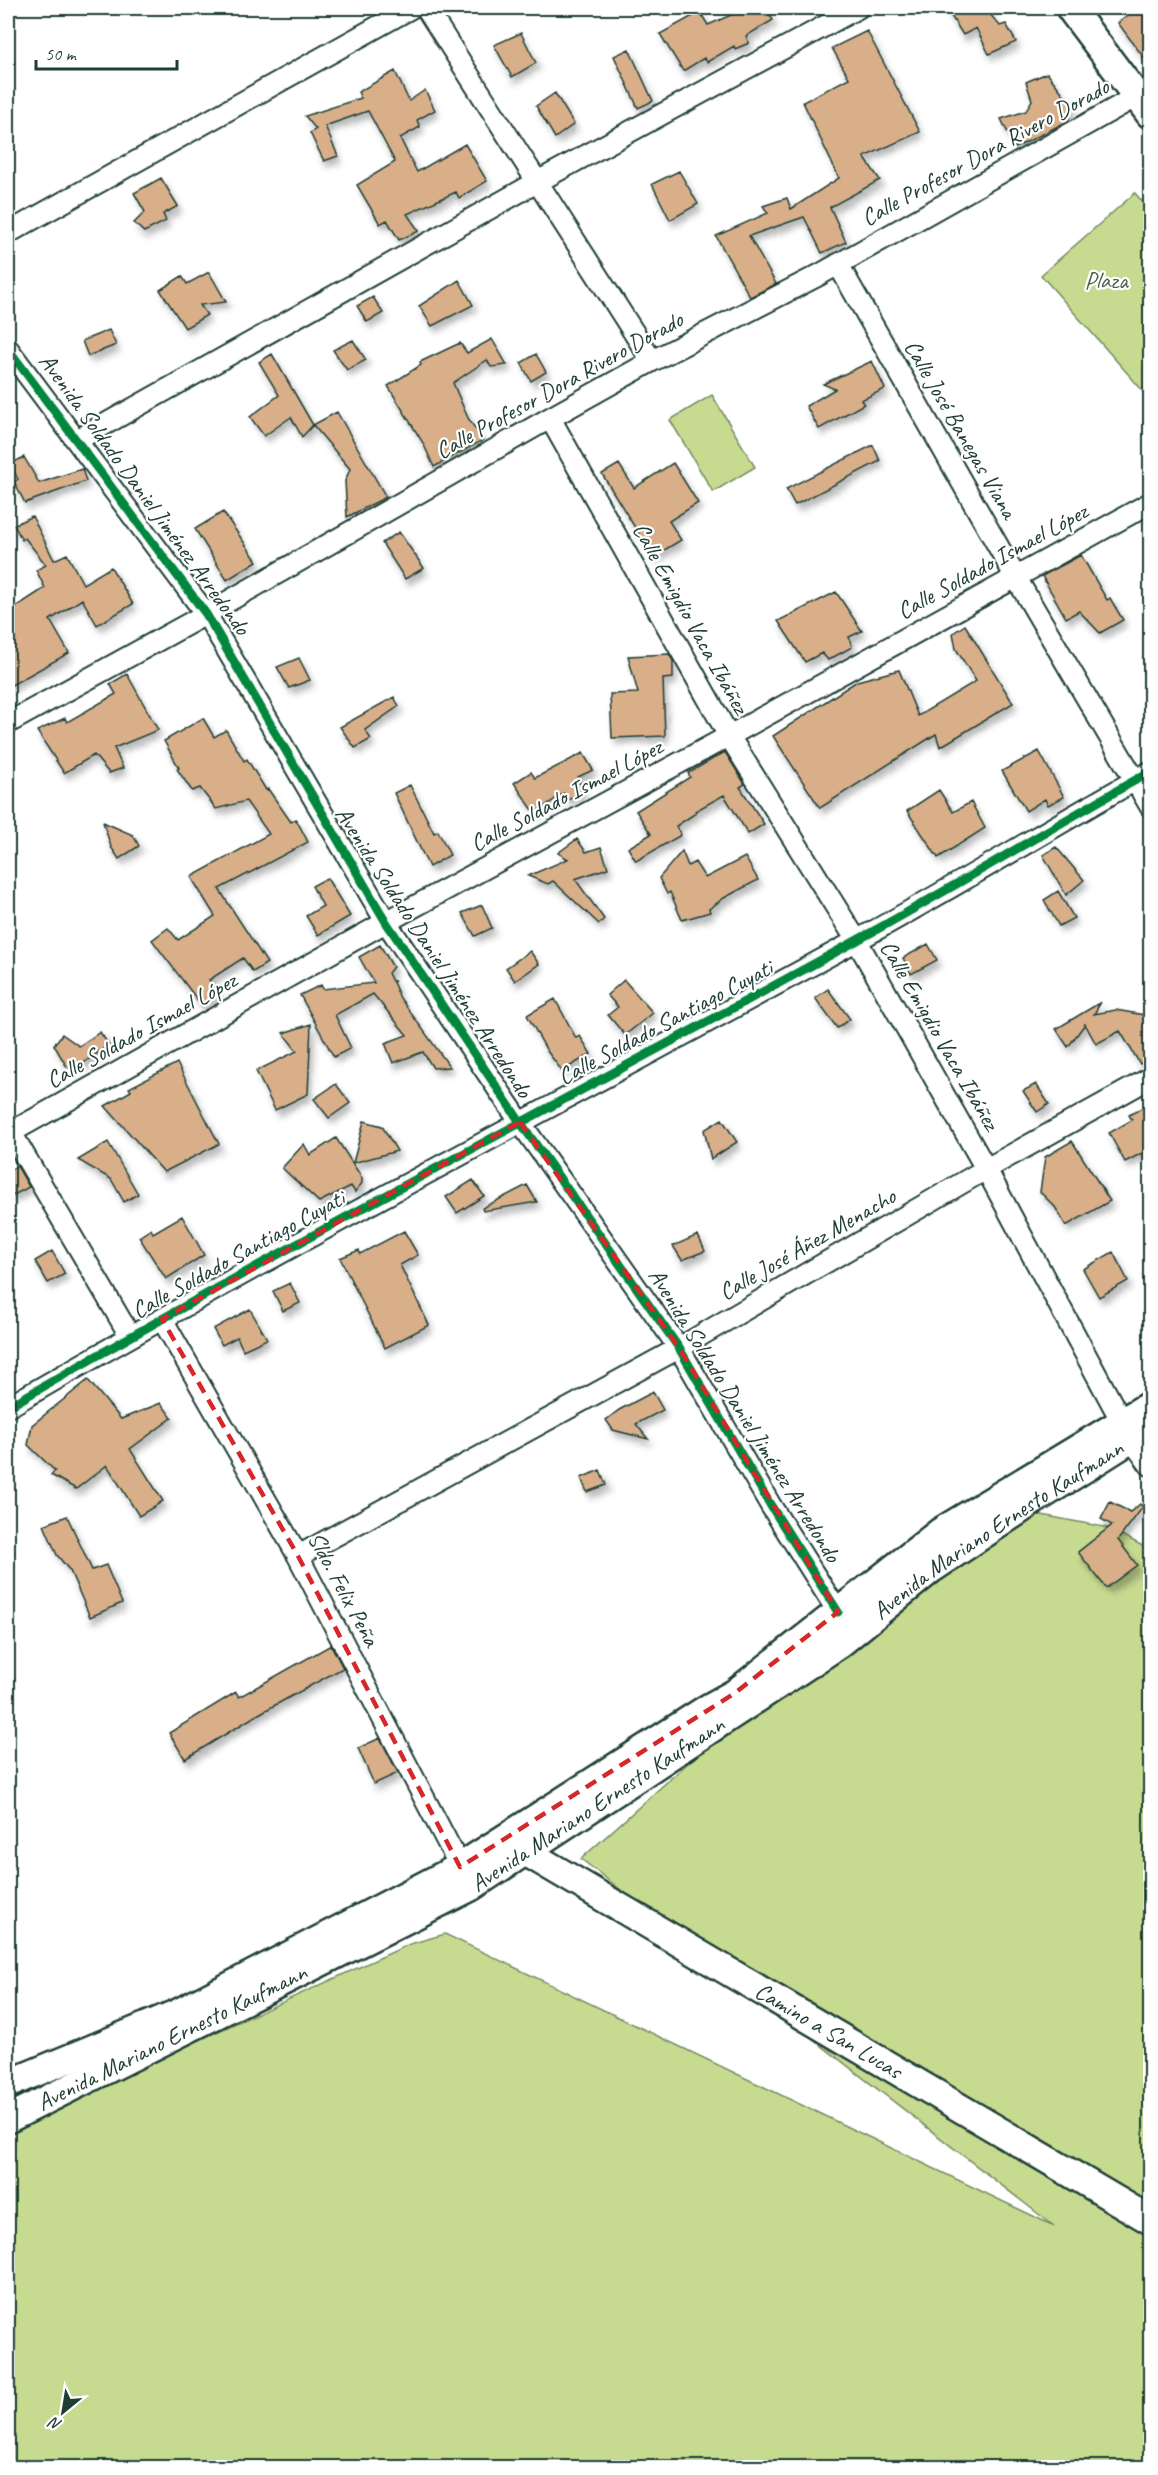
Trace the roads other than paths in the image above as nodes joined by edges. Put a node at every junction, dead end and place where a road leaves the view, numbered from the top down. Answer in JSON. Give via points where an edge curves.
{"nodes":[{"id":1,"x":411,"y":8,"type":"edge"},
{"id":2,"x":426,"y":8,"type":"edge"},
{"id":3,"x":858,"y":8,"type":"edge"},
{"id":4,"x":1071,"y":8,"type":"edge"},
{"id":5,"x":1144,"y":105,"type":"edge"},
{"id":6,"x":537,"y":182,"type":"junction"},
{"id":7,"x":8,"y":233,"type":"edge"},
{"id":8,"x":838,"y":264,"type":"junction"},
{"id":9,"x":8,"y":349,"type":"edge"},
{"id":10,"x":652,"y":361,"type":"junction"},
{"id":11,"x":550,"y":418,"type":"junction"},
{"id":12,"x":77,"y":440,"type":"junction"},
{"id":13,"x":1150,"y":502,"type":"edge"},
{"id":14,"x":1015,"y":576,"type":"junction"},
{"id":15,"x":206,"y":614,"type":"junction"},
{"id":16,"x":8,"y":723,"type":"edge"},
{"id":17,"x":729,"y":736,"type":"junction"},
{"id":18,"x":1143,"y":776,"type":"edge"},
{"id":19,"x":1150,"y":806,"type":"edge"},
{"id":20,"x":386,"y":922,"type":"junction"},
{"id":21,"x":857,"y":941,"type":"junction"},
{"id":22,"x":1150,"y":1078,"type":"edge"},
{"id":23,"x":520,"y":1122,"type":"junction"},
{"id":24,"x":9,"y":1131,"type":"edge"},
{"id":25,"x":986,"y":1169,"type":"junction"},
{"id":26,"x":162,"y":1319,"type":"junction"},
{"id":27,"x":130,"y":1336,"type":"junction"},
{"id":28,"x":679,"y":1348,"type":"junction"},
{"id":29,"x":1150,"y":1405,"type":"edge"},
{"id":30,"x":8,"y":1407,"type":"edge"},
{"id":31,"x":1134,"y":1429,"type":"edge"},
{"id":32,"x":1150,"y":1465,"type":"edge"},
{"id":33,"x":298,"y":1556,"type":"junction"},
{"id":34,"x":838,"y":1612,"type":"junction"},
{"id":35,"x":521,"y":1842,"type":"junction"},
{"id":36,"x":466,"y":1877,"type":"junction"},
{"id":37,"x":8,"y":2084,"type":"edge"},
{"id":38,"x":8,"y":2119,"type":"edge"},
{"id":39,"x":1150,"y":2220,"type":"edge"}],
"edges":[{"from":1,"to":7,"type":"street"},
{"from":2,"to":6,"type":"street"},
{"from":3,"to":6,"type":"street"},
{"from":4,"to":5,"type":"main road"},
{"from":5,"to":8,"type":"street","name":"Calle Profesor Dora Rivero Dorado"},
{"from":6,"to":10,"type":"street"},
{"from":6,"to":12,"type":"street"},
{"from":8,"to":10,"type":"street","name":"Calle Profesor Dora Rivero Dorado"},
{"from":8,"to":14,"type":"street","name":"Calle José Banegas Viana"},
{"from":9,"to":12,"type":"street","name":"Avenida Soldado Daniel Jiménez Arredondo"},
{"from":10,"to":11,"type":"street","name":"Calle Profesor Dora Rivero Dorado"},
{"from":11,"to":15,"type":"street","name":"Calle Profesor Dora Rivero Dorado"},
{"from":11,"to":17,"type":"street","name":"Calle Emigdio Vaca Ibáñez"},
{"from":12,"to":15,"type":"street","name":"Avenida Soldado Daniel Jiménez Arredondo"},
{"from":13,"to":14,"type":"street","name":"Calle Soldado Ismael López"},
{"from":14,"to":17,"type":"street","name":"Calle Soldado Ismael López"},
{"from":14,"to":18,"type":"street","name":"Calle José Banegas Viana"},
{"from":15,"to":16,"type":"street","name":"Calle Profesor Dora Rivero Dorado"},
{"from":15,"to":20,"type":"street","name":"Avenida Soldado Daniel Jiménez Arredondo"},
{"from":17,"to":20,"type":"street","name":"Calle Soldado Ismael López"},
{"from":17,"to":21,"type":"street","name":"Calle Emigdio Vaca Ibáñez"},
{"from":18,"to":19,"type":"street","name":"Calle José Banegas Viana"},
{"from":18,"to":21,"type":"street","name":"Calle Soldado Santiago Cuyati"},
{"from":20,"to":23,"type":"street","name":"Avenida Soldado Daniel Jiménez Arredondo"},
{"from":20,"to":24,"type":"street","name":"Calle Soldado Ismael López"},
{"from":21,"to":23,"type":"street","name":"Calle Soldado Santiago Cuyati"},
{"from":21,"to":25,"type":"street","name":"Calle Emigdio Vaca Ibáñez"},
{"from":22,"to":25,"type":"street","name":"Calle José Áñez Menacho"},
{"from":23,"to":26,"type":"street","name":"Calle Soldado Santiago Cuyati"},
{"from":23,"to":28,"type":"street","name":"Avenida Soldado Daniel Jiménez Arredondo"},
{"from":24,"to":27,"type":"street"},
{"from":25,"to":28,"type":"street","name":"Calle José Áñez Menacho"},
{"from":25,"to":31,"type":"street","name":"Calle Emigdio Vaca Ibáñez"},
{"from":26,"to":27,"type":"street","name":"Calle Soldado Santiago Cuyati"},
{"from":26,"to":33,"type":"street","name":"Sldo. Felix Peña"},
{"from":27,"to":30,"type":"street","name":"Calle Soldado Santiago Cuyati"},
{"from":28,"to":33,"type":"street","name":"Calle José Áñez Menacho"},
{"from":28,"to":34,"type":"street","name":"Avenida Soldado Daniel Jiménez Arredondo"},
{"from":29,"to":31,"type":"main road","name":"Avenida Mariano Ernesto Kaufmann"},
{"from":31,"to":32,"type":"street","name":"Calle Emigdio Vaca Ibáñez"},
{"from":31,"to":34,"type":"main road","name":"Avenida Mariano Ernesto Kaufmann","via":[[940,1532]]},
{"from":31,"to":35,"type":"main road","name":"Avenida Mariano Ernesto Kaufmann","via":[[930,1570],[838,1645]]},
{"from":33,"to":36,"type":"street","name":"Sldo. Felix Peña"},
{"from":34,"to":35,"type":"main road","name":"Avenida Mariano Ernesto Kaufmann","via":[[735,1693]]},
{"from":35,"to":36,"type":"main road","name":"Avenida Mariano Ernesto Kaufmann"},
{"from":35,"to":39,"type":"main road","name":"Camino a San Lucas"},
{"from":36,"to":37,"type":"main road","name":"Avenida Mariano Ernesto Kaufmann","via":[[178,2013]]},
{"from":36,"to":38,"type":"main road","name":"Avenida Mariano Ernesto Kaufmann"}]}
